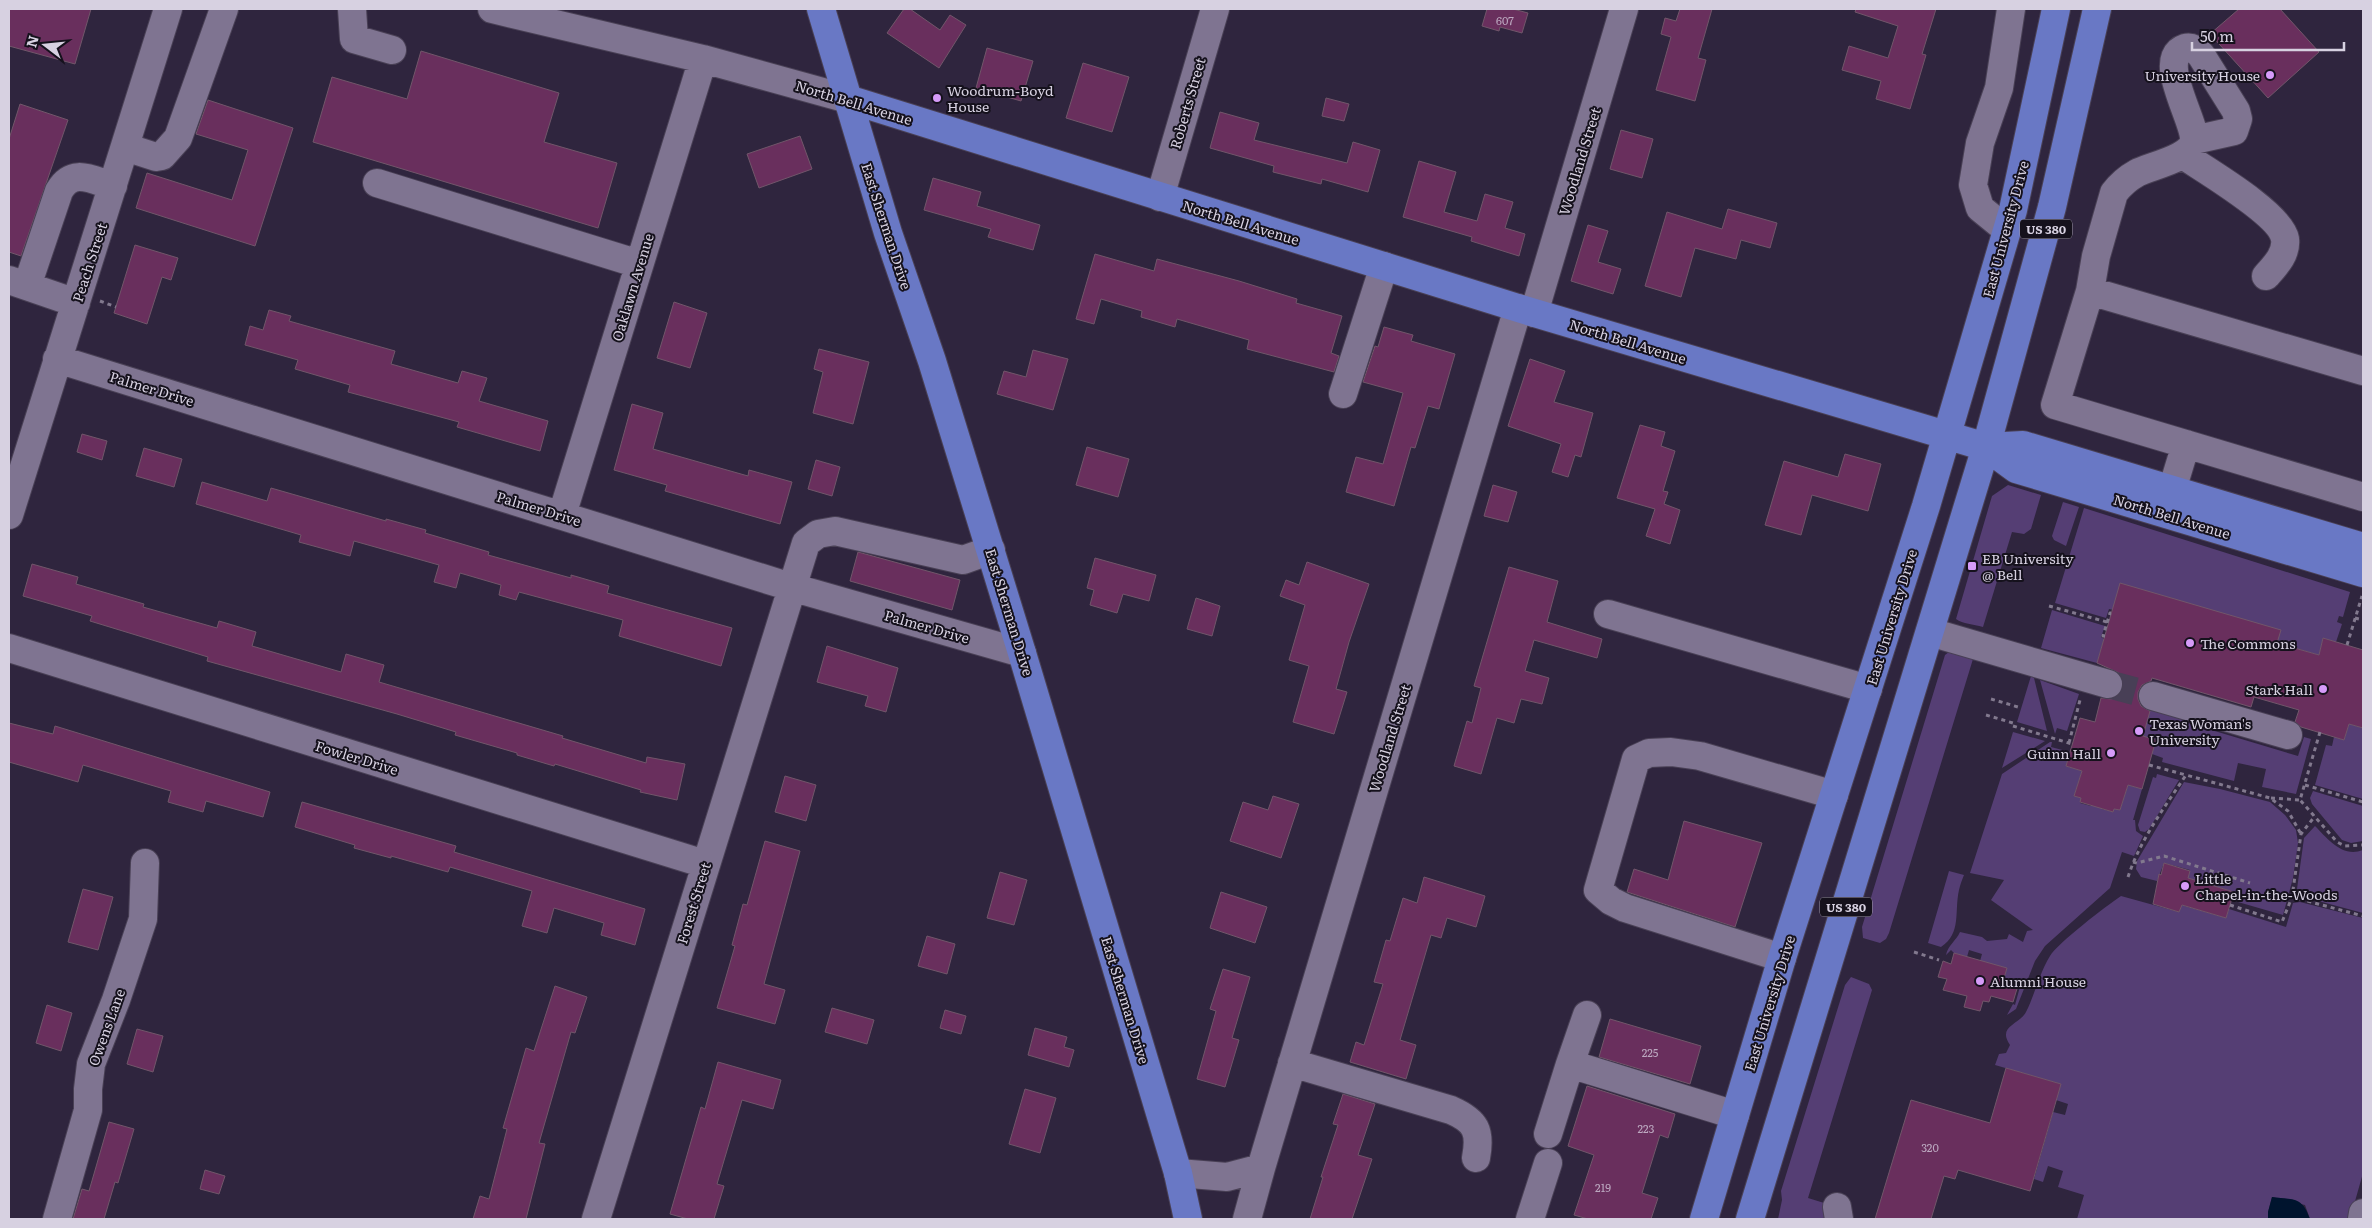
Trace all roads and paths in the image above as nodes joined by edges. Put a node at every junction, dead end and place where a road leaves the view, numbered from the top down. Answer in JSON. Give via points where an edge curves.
{"nodes":[{"id":1,"x":168,"y":9,"type":"edge"},
{"id":2,"x":224,"y":9,"type":"edge"},
{"id":3,"x":352,"y":9,"type":"edge"},
{"id":4,"x":492,"y":9,"type":"edge"},
{"id":5,"x":821,"y":9,"type":"edge"},
{"id":6,"x":1215,"y":9,"type":"edge"},
{"id":7,"x":1624,"y":9,"type":"edge"},
{"id":8,"x":2012,"y":9,"type":"edge"},
{"id":9,"x":2056,"y":9,"type":"edge"},
{"id":10,"x":2097,"y":9,"type":"edge"},
{"id":11,"x":583,"y":19,"type":"edge"},
{"id":12,"x":392,"y":50,"type":"dead end"},
{"id":13,"x":703,"y":59,"type":"junction"},
{"id":14,"x":848,"y":100,"type":"junction"},
{"id":15,"x":125,"y":147,"type":"junction"},
{"id":16,"x":377,"y":183,"type":"dead end"},
{"id":17,"x":113,"y":186,"type":"junction"},
{"id":18,"x":1160,"y":197,"type":"junction"},
{"id":19,"x":2007,"y":230,"type":"junction"},
{"id":20,"x":639,"y":264,"type":"junction"},
{"id":21,"x":1384,"y":266,"type":"junction"},
{"id":22,"x":2266,"y":276,"type":"dead end"},
{"id":23,"x":18,"y":283,"type":"edge"},
{"id":24,"x":2090,"y":291,"type":"junction"},
{"id":25,"x":88,"y":302,"type":"junction"},
{"id":26,"x":116,"y":306,"type":"dead end"},
{"id":27,"x":1526,"y":311,"type":"junction"},
{"id":28,"x":57,"y":359,"type":"junction"},
{"id":29,"x":2363,"y":371,"type":"edge"},
{"id":30,"x":1343,"y":394,"type":"dead end"},
{"id":31,"x":1947,"y":435,"type":"junction"},
{"id":32,"x":2186,"y":444,"type":"junction"},
{"id":33,"x":1986,"y":448,"type":"junction"},
{"id":34,"x":2172,"y":490,"type":"junction"},
{"id":35,"x":2363,"y":497,"type":"edge"},
{"id":36,"x":9,"y":515,"type":"edge"},
{"id":37,"x":562,"y":515,"type":"junction"},
{"id":38,"x":2363,"y":547,"type":"edge"},
{"id":39,"x":991,"y":550,"type":"junction"},
{"id":40,"x":2363,"y":573,"type":"edge"},
{"id":41,"x":791,"y":587,"type":"junction"},
{"id":42,"x":2363,"y":594,"type":"edge"},
{"id":43,"x":2049,"y":606,"type":"dead end"},
{"id":44,"x":2111,"y":613,"type":"dead end"},
{"id":45,"x":1608,"y":614,"type":"dead end"},
{"id":46,"x":2356,"y":618,"type":"junction"},
{"id":47,"x":2363,"y":620,"type":"edge"},
{"id":48,"x":2107,"y":622,"type":"junction"},
{"id":49,"x":1930,"y":632,"type":"junction"},
{"id":50,"x":2105,"y":636,"type":"dead end"},
{"id":51,"x":2347,"y":645,"type":"dead end"},
{"id":52,"x":9,"y":648,"type":"edge"},
{"id":53,"x":1022,"y":652,"type":"junction"},
{"id":54,"x":2108,"y":684,"type":"tunnel mouth"},
{"id":55,"x":1868,"y":689,"type":"junction"},
{"id":56,"x":2153,"y":696,"type":"tunnel mouth"},
{"id":57,"x":1991,"y":699,"type":"dead end"},
{"id":58,"x":2081,"y":699,"type":"dead end"},
{"id":59,"x":2018,"y":707,"type":"dead end"},
{"id":60,"x":1986,"y":715,"type":"dead end"},
{"id":61,"x":2320,"y":732,"type":"dead end"},
{"id":62,"x":2288,"y":735,"type":"dead end"},
{"id":63,"x":2149,"y":765,"type":"dead end"},
{"id":64,"x":2186,"y":775,"type":"junction"},
{"id":65,"x":2305,"y":784,"type":"junction"},
{"id":66,"x":1834,"y":795,"type":"junction"},
{"id":67,"x":2270,"y":798,"type":"junction"},
{"id":68,"x":2300,"y":800,"type":"junction"},
{"id":69,"x":2363,"y":802,"type":"edge"},
{"id":70,"x":2315,"y":816,"type":"junction"},
{"id":71,"x":2301,"y":834,"type":"junction"},
{"id":72,"x":2363,"y":845,"type":"edge"},
{"id":73,"x":2133,"y":862,"type":"junction"},
{"id":74,"x":145,"y":863,"type":"dead end"},
{"id":75,"x":705,"y":864,"type":"junction"},
{"id":76,"x":2128,"y":878,"type":"dead end"},
{"id":77,"x":2250,"y":883,"type":"dead end"},
{"id":78,"x":2292,"y":897,"type":"junction"},
{"id":79,"x":2230,"y":905,"type":"dead end"},
{"id":80,"x":2363,"y":916,"type":"edge"},
{"id":81,"x":1914,"y":952,"type":"dead end"},
{"id":82,"x":1782,"y":958,"type":"junction"},
{"id":83,"x":1939,"y":960,"type":"dead end"},
{"id":84,"x":1587,"y":1015,"type":"dead end"},
{"id":85,"x":1292,"y":1063,"type":"junction"},
{"id":86,"x":1570,"y":1064,"type":"junction"},
{"id":87,"x":1735,"y":1115,"type":"junction"},
{"id":88,"x":1548,"y":1134,"type":"dead end"},
{"id":89,"x":1476,"y":1158,"type":"dead end"},
{"id":90,"x":1548,"y":1163,"type":"dead end"},
{"id":91,"x":1260,"y":1168,"type":"junction"},
{"id":92,"x":1178,"y":1173,"type":"junction"},
{"id":93,"x":2363,"y":1214,"type":"edge"},
{"id":94,"x":57,"y":1219,"type":"edge"},
{"id":95,"x":596,"y":1219,"type":"edge"},
{"id":96,"x":1188,"y":1219,"type":"edge"},
{"id":97,"x":1247,"y":1219,"type":"edge"},
{"id":98,"x":1530,"y":1219,"type":"edge"},
{"id":99,"x":1704,"y":1219,"type":"edge"},
{"id":100,"x":1750,"y":1219,"type":"edge"},
{"id":101,"x":2362,"y":1219,"type":"edge"}],
"edges":[{"from":1,"to":15,"type":"street","name":"Peach Street"},
{"from":2,"to":15,"type":"street","via":[[178,138],[162,156]]},
{"from":3,"to":12,"type":"street","via":[[354,39]]},
{"from":4,"to":11,"type":"street","name":"North Bell Avenue"},
{"from":5,"to":14,"type":"main road","name":"East Sherman Drive"},
{"from":6,"to":18,"type":"street","name":"Roberts Street"},
{"from":7,"to":27,"type":"street","name":"Woodland Street"},
{"from":8,"to":19,"type":"street","via":[[2000,88],[1980,143],[1973,185],[1980,208]]},
{"from":9,"to":19,"type":"main road","name":"East University Drive","number":"US 380"},
{"from":10,"to":33,"type":"main road","number":"US 380","via":[[2052,206]]},
{"from":11,"to":13,"type":"street","name":"North Bell Avenue"},
{"from":13,"to":14,"type":"street","name":"North Bell Avenue"},
{"from":13,"to":20,"type":"street","name":"Oaklawn Avenue"},
{"from":14,"to":18,"type":"main road","name":"North Bell Avenue"},
{"from":14,"to":39,"type":"main road","name":"East Sherman Drive"},
{"from":15,"to":17,"type":"street","name":"Peach Street"},
{"from":16,"to":20,"type":"street"},
{"from":17,"to":23,"type":"street","via":[[78,176],[64,182]]},
{"from":17,"to":25,"type":"street","name":"Peach Street"},
{"from":18,"to":21,"type":"main road","name":"North Bell Avenue"},
{"from":19,"to":31,"type":"main road","name":"East University Drive","number":"US 380"},
{"from":20,"to":37,"type":"street","name":"Oaklawn Avenue"},
{"from":21,"to":27,"type":"main road","name":"North Bell Avenue"},
{"from":21,"to":30,"type":"street"},
{"from":22,"to":24,"type":"street","via":[[2283,253],[2285,239],[2280,226],[2189,147],[2136,174],[2114,193]]},
{"from":23,"to":25,"type":"street"},
{"from":24,"to":29,"type":"street"},
{"from":24,"to":32,"type":"street","via":[[2055,405]]},
{"from":25,"to":26,"type":"path"},
{"from":25,"to":28,"type":"street","name":"Peach Street"},
{"from":27,"to":31,"type":"main road","name":"North Bell Avenue"},
{"from":27,"to":85,"type":"street","name":"Woodland Street"},
{"from":28,"to":36,"type":"street","name":"Peach Street"},
{"from":28,"to":37,"type":"street","name":"Palmer Drive"},
{"from":31,"to":33,"type":"main road","name":"North Bell Avenue"},
{"from":31,"to":55,"type":"main road","name":"East University Drive","number":"US 380"},
{"from":32,"to":34,"type":"street"},
{"from":32,"to":35,"type":"street"},
{"from":33,"to":34,"type":"main road","name":"North Bell Avenue","via":[[2023,445]]},
{"from":33,"to":40,"type":"main road","name":"North Bell Avenue","via":[[2016,469]]},
{"from":33,"to":49,"type":"main road","number":"US 380"},
{"from":34,"to":38,"type":"main road","name":"North Bell Avenue"},
{"from":37,"to":41,"type":"street","name":"Palmer Drive"},
{"from":39,"to":41,"type":"street","name":"Forest Street","via":[[963,560],[835,531],[818,534],[806,542]]},
{"from":39,"to":53,"type":"main road","name":"East Sherman Drive"},
{"from":41,"to":53,"type":"street","name":"Palmer Drive"},
{"from":41,"to":75,"type":"street","name":"Forest Street"},
{"from":42,"to":46,"type":"path"},
{"from":43,"to":48,"type":"path"},
{"from":44,"to":48,"type":"path"},
{"from":45,"to":55,"type":"street"},
{"from":46,"to":47,"type":"path"},
{"from":46,"to":51,"type":"path"},
{"from":48,"to":50,"type":"path"},
{"from":49,"to":54,"type":"street"},
{"from":49,"to":100,"type":"main road","number":"US 380"},
{"from":52,"to":75,"type":"street","name":"Fowler Drive"},
{"from":53,"to":92,"type":"main road","name":"East Sherman Drive"},
{"from":55,"to":66,"type":"main road","name":"East University Drive","number":"US 380"},
{"from":56,"to":62,"type":"street"},
{"from":57,"to":59,"type":"path"},
{"from":58,"to":60,"type":"path","via":[[2070,743]]},
{"from":61,"to":65,"type":"path"},
{"from":63,"to":64,"type":"path"},
{"from":64,"to":67,"type":"path"},
{"from":64,"to":73,"type":"path"},
{"from":65,"to":68,"type":"path"},
{"from":65,"to":69,"type":"path"},
{"from":66,"to":82,"type":"main road","name":"East University Drive","number":"US 380"},
{"from":66,"to":82,"type":"street","via":[[1700,756],[1648,753],[1636,759],[1598,890],[1625,908]]},
{"from":67,"to":68,"type":"path"},
{"from":67,"to":71,"type":"path","via":[[2288,811]]},
{"from":68,"to":70,"type":"path"},
{"from":70,"to":71,"type":"path"},
{"from":70,"to":72,"type":"path","via":[[2337,842],[2345,846]]},
{"from":71,"to":78,"type":"path"},
{"from":73,"to":76,"type":"path"},
{"from":73,"to":77,"type":"path","via":[[2164,856]]},
{"from":74,"to":94,"type":"street","name":"Owens Lane","via":[[143,919],[91,1064],[88,1110]]},
{"from":75,"to":95,"type":"street","name":"Forest Street"},
{"from":78,"to":79,"type":"path","via":[[2282,922]]},
{"from":78,"to":80,"type":"path"},
{"from":81,"to":83,"type":"path"},
{"from":82,"to":87,"type":"main road","name":"East University Drive","number":"US 380"},
{"from":84,"to":86,"type":"street"},
{"from":85,"to":89,"type":"street","via":[[1465,1116],[1477,1132]]},
{"from":85,"to":91,"type":"street","name":"Woodland Street"},
{"from":86,"to":87,"type":"street"},
{"from":86,"to":88,"type":"street"},
{"from":87,"to":99,"type":"main road","name":"East University Drive","number":"US 380"},
{"from":90,"to":98,"type":"street"},
{"from":91,"to":92,"type":"street","via":[[1227,1178]]},
{"from":91,"to":97,"type":"street","name":"Woodland Street"},
{"from":92,"to":96,"type":"main road","name":"East Sherman Drive"},
{"from":93,"to":101,"type":"street"}]}
